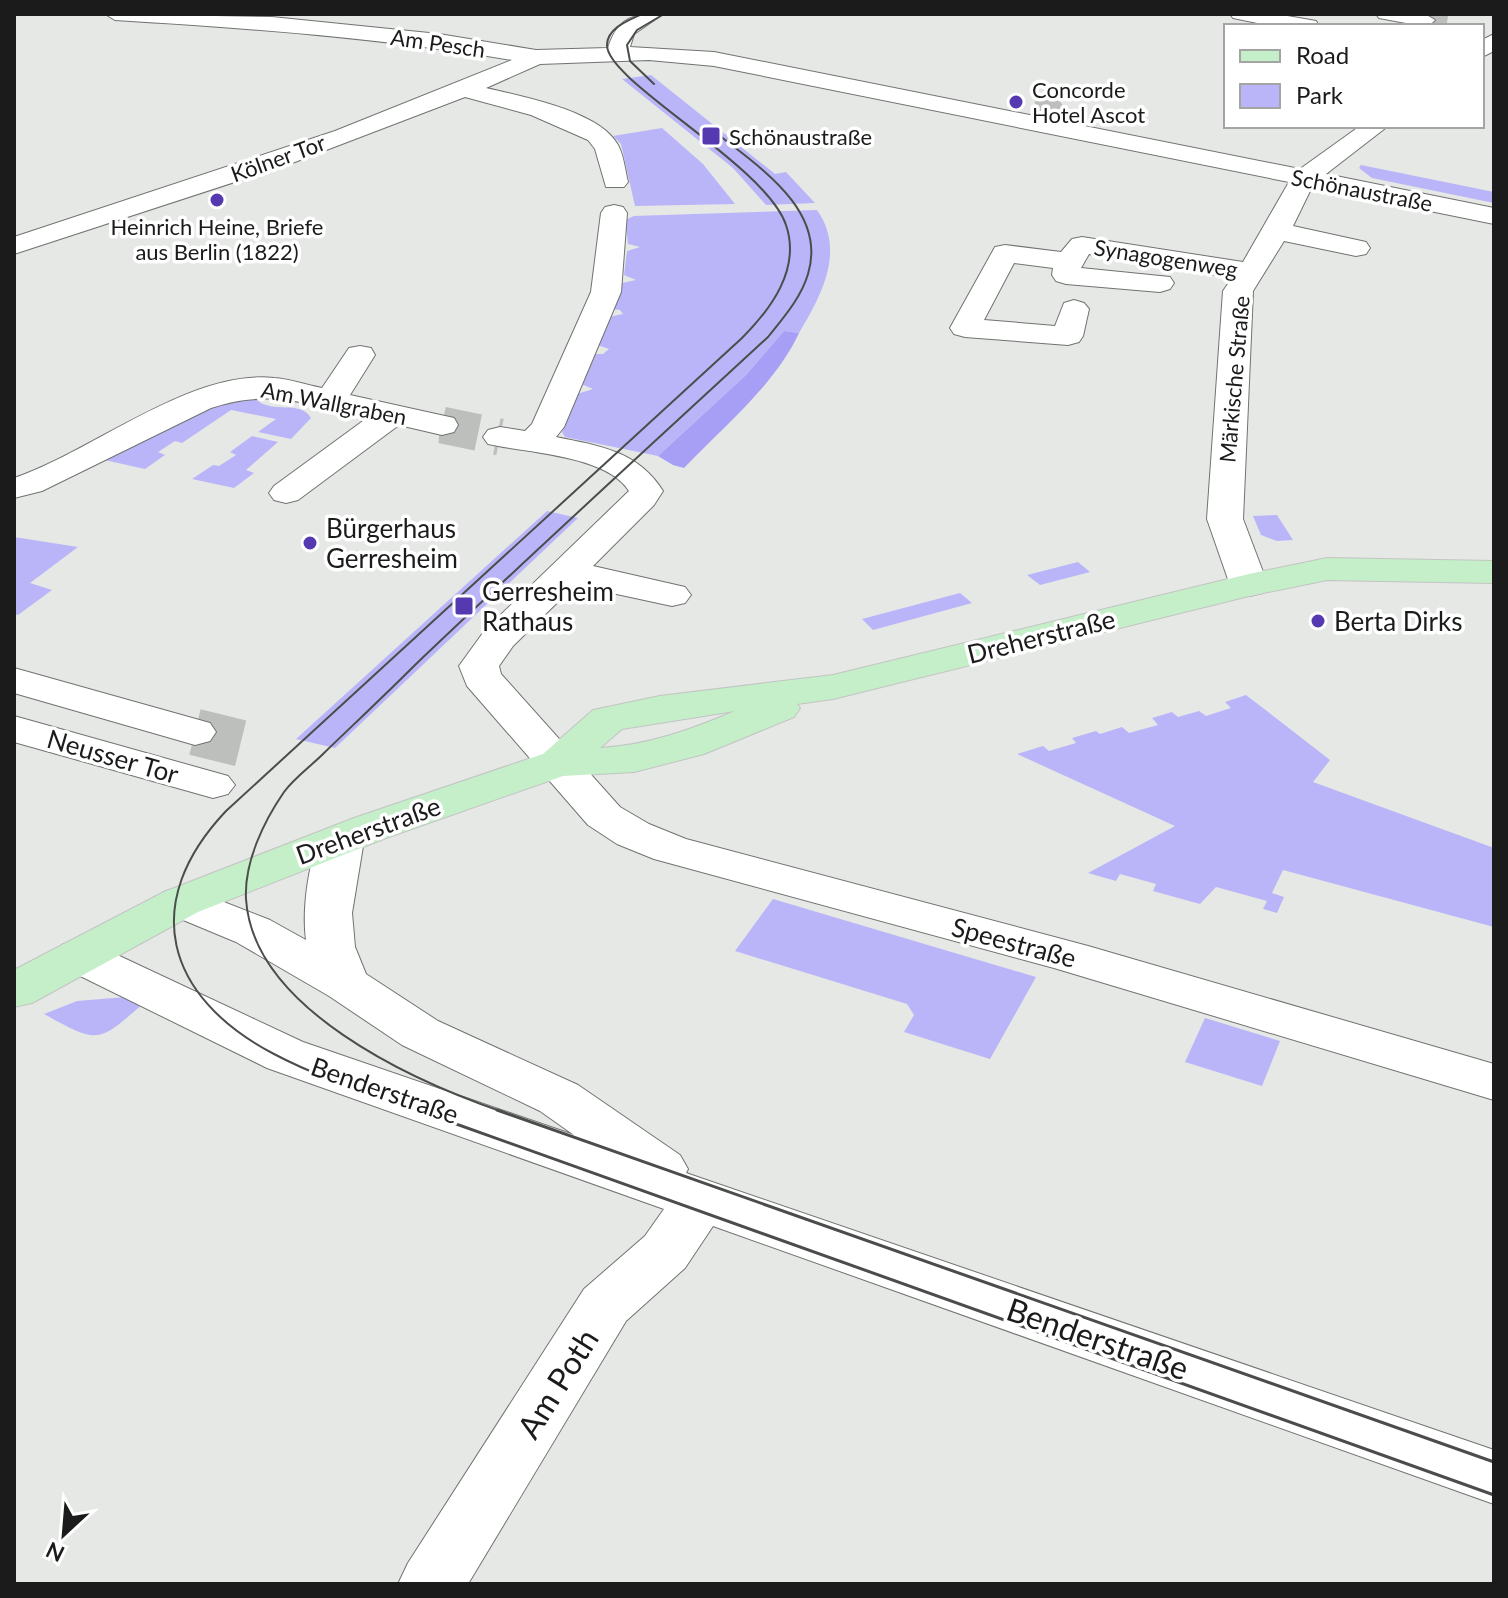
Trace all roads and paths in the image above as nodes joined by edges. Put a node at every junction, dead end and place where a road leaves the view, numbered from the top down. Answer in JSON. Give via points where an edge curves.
{"nodes":[{"id":1,"x":115,"y":14,"type":"edge"},
{"id":2,"x":653,"y":14,"type":"edge"},
{"id":3,"x":1240,"y":14,"type":"edge"},
{"id":4,"x":1386,"y":14,"type":"edge"},
{"id":5,"x":233,"y":17,"type":"edge"},
{"id":6,"x":1424,"y":20,"type":"dead end"},
{"id":7,"x":1297,"y":24,"type":"edge"},
{"id":8,"x":617,"y":53,"type":"junction"},
{"id":9,"x":536,"y":57,"type":"junction"},
{"id":10,"x":461,"y":89,"type":"junction"},
{"id":11,"x":1373,"y":128,"type":"edge"},
{"id":12,"x":1304,"y":178,"type":"junction"},
{"id":13,"x":615,"y":182,"type":"dead end"},
{"id":14,"x":614,"y":213,"type":"dead end"},
{"id":15,"x":1494,"y":216,"type":"edge"},
{"id":16,"x":1277,"y":231,"type":"junction"},
{"id":17,"x":14,"y":246,"type":"edge"},
{"id":18,"x":1356,"y":248,"type":"dead end"},
{"id":19,"x":1075,"y":253,"type":"junction"},
{"id":20,"x":1250,"y":272,"type":"junction"},
{"id":21,"x":1160,"y":283,"type":"dead end"},
{"id":22,"x":1074,"y":309,"type":"dead end"},
{"id":23,"x":360,"y":355,"type":"dead end"},
{"id":24,"x":330,"y":400,"type":"junction"},
{"id":25,"x":393,"y":414,"type":"junction"},
{"id":26,"x":442,"y":425,"type":"tunnel mouth"},
{"id":27,"x":14,"y":488,"type":"edge"},
{"id":28,"x":286,"y":493,"type":"dead end"},
{"id":29,"x":567,"y":572,"type":"junction"},
{"id":30,"x":1485,"y":572,"type":"edge"},
{"id":31,"x":1249,"y":585,"type":"junction"},
{"id":32,"x":672,"y":595,"type":"dead end"},
{"id":33,"x":14,"y":680,"type":"edge"},
{"id":34,"x":195,"y":732,"type":"tunnel mouth"},
{"id":35,"x":20,"y":743,"type":"edge"},
{"id":36,"x":558,"y":763,"type":"junction"},
{"id":37,"x":213,"y":785,"type":"dead end"},
{"id":38,"x":341,"y":840,"type":"junction"},
{"id":39,"x":181,"y":902,"type":"junction"},
{"id":40,"x":79,"y":956,"type":"junction"},
{"id":41,"x":346,"y":984,"type":"junction"},
{"id":42,"x":14,"y":991,"type":"edge"},
{"id":43,"x":1494,"y":1082,"type":"edge"},
{"id":44,"x":702,"y":1199,"type":"junction"},
{"id":45,"x":1494,"y":1477,"type":"edge"},
{"id":46,"x":432,"y":1584,"type":"edge"}],
"edges":[{"from":1,"to":5,"type":"street","name":"Am Pesch"},
{"from":2,"to":8,"type":"street","via":[[624,31]]},
{"from":3,"to":7,"type":"street"},
{"from":4,"to":6,"type":"street"},
{"from":5,"to":9,"type":"street","name":"Am Pesch"},
{"from":8,"to":9,"type":"street","name":"Am Pesch"},
{"from":8,"to":12,"type":"street","name":"Schönaustraße","via":[[714,59],[1032,116]]},
{"from":9,"to":10,"type":"street","name":"Kölner Tor"},
{"from":10,"to":13,"type":"street","via":[[566,118],[587,130],[605,143]]},
{"from":10,"to":17,"type":"street","name":"Kölner Tor","via":[[253,168]]},
{"from":11,"to":12,"type":"street","name":"Märkische Straße"},
{"from":12,"to":15,"type":"street","name":"Schönaustraße"},
{"from":12,"to":16,"type":"street","name":"Märkische Straße"},
{"from":14,"to":29,"type":"street","via":[[606,292],[547,427],[517,440],[609,460],[644,482],[646,491]]},
{"from":16,"to":18,"type":"street"},
{"from":16,"to":20,"type":"street","name":"Märkische Straße"},
{"from":19,"to":20,"type":"street","name":"Synagogenweg"},
{"from":19,"to":21,"type":"street","via":[[1066,275]]},
{"from":19,"to":22,"type":"street","name":"Synagogenweg","via":[[1005,253],[965,328],[1068,336]]},
{"from":20,"to":31,"type":"street","name":"Märkische Straße","via":[[1238,291],[1225,519]]},
{"from":23,"to":24,"type":"street"},
{"from":24,"to":25,"type":"street","name":"Am Wallgraben"},
{"from":24,"to":27,"type":"street","name":"Am Wallgraben","via":[[253,387],[200,401]]},
{"from":25,"to":26,"type":"street","name":"Am Wallgraben"},
{"from":25,"to":28,"type":"street"},
{"from":29,"to":32,"type":"street"},
{"from":29,"to":36,"type":"street","via":[[499,638],[479,666],[481,677]]},
{"from":30,"to":31,"type":"main road","name":"Dreherstraße","via":[[1368,591]]},
{"from":31,"to":36,"type":"main road","name":"Dreherstraße","via":[[833,687],[689,745],[634,759]]},
{"from":33,"to":34,"type":"street","name":"Neusser Tor"},
{"from":35,"to":37,"type":"street","name":"Neusser Tor"},
{"from":36,"to":38,"type":"main road","name":"Dreherstraße"},
{"from":36,"to":43,"type":"street","name":"Speestraße","via":[[604,816],[670,849],[1071,957]]},
{"from":38,"to":39,"type":"main road","name":"Dreherstraße"},
{"from":38,"to":41,"type":"street","via":[[326,923],[330,951]]},
{"from":39,"to":40,"type":"main road","name":"Dreherstraße"},
{"from":39,"to":41,"type":"street","name":"Benderstraße","via":[[253,931]]},
{"from":40,"to":42,"type":"main road","name":"Dreherstraße"},
{"from":40,"to":44,"type":"street","name":"Benderstraße","via":[[285,1055]]},
{"from":41,"to":44,"type":"street","name":"Benderstraße","via":[[420,1033],[559,1098]]},
{"from":44,"to":45,"type":"street","name":"Benderstraße"},
{"from":44,"to":46,"type":"street","name":"Am Poth","via":[[665,1252],[605,1305]]}]}
